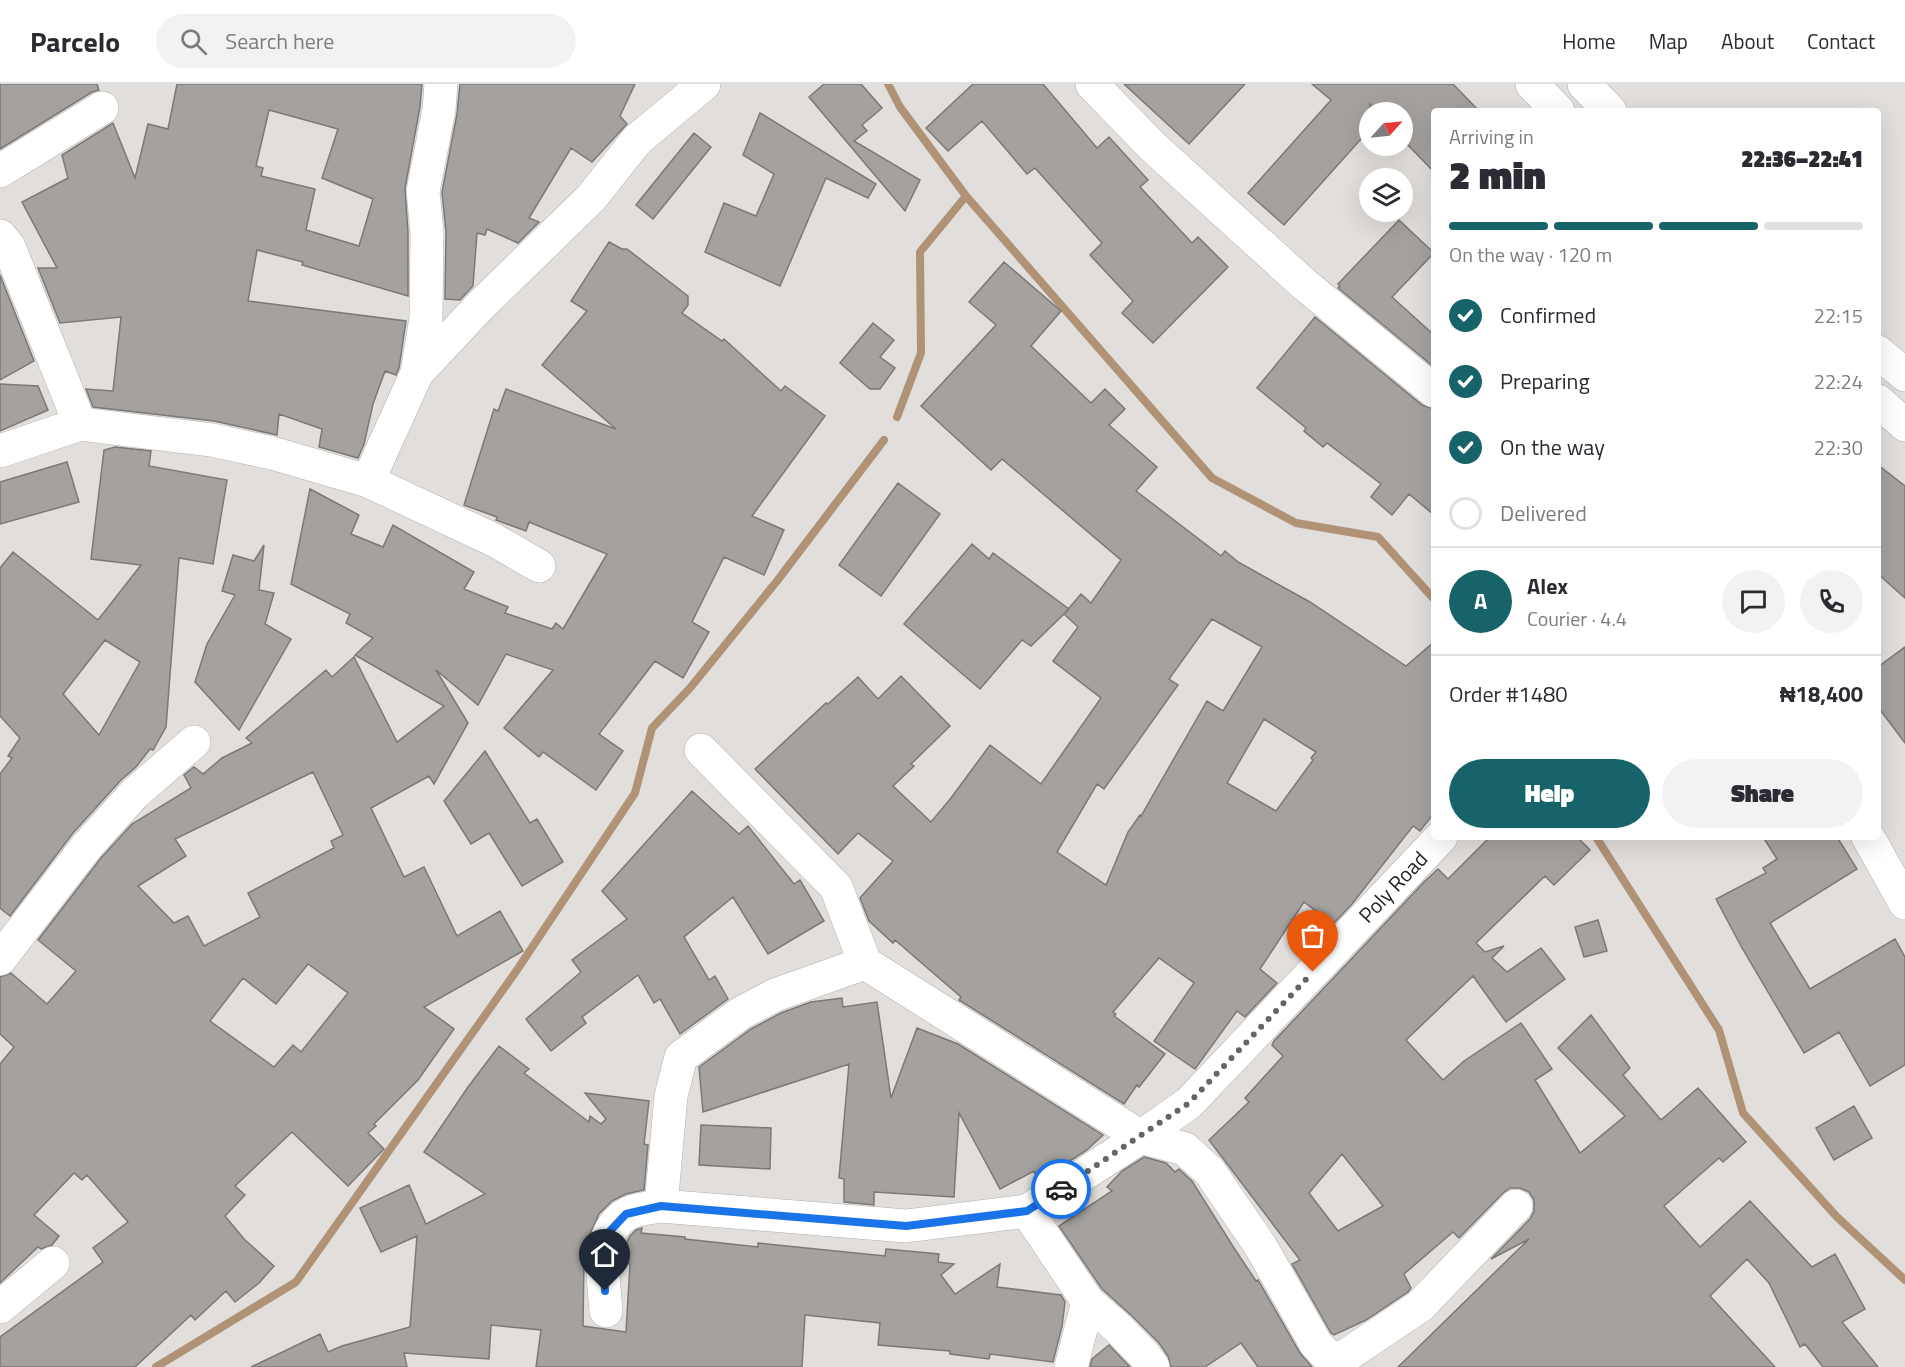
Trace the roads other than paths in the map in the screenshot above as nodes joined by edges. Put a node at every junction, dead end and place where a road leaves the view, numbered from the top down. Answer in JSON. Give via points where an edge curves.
{"nodes":[{"id":1,"x":441,"y":84,"type":"edge"},
{"id":2,"x":704,"y":84,"type":"edge"},
{"id":3,"x":1092,"y":84,"type":"edge"},
{"id":4,"x":1532,"y":84,"type":"edge"},
{"id":5,"x":1584,"y":84,"type":"edge"},
{"id":6,"x":102,"y":108,"type":"dead end"},
{"id":7,"x":1555,"y":108,"type":"edge"},
{"id":8,"x":1607,"y":108,"type":"edge"},
{"id":9,"x":0,"y":171,"type":"edge"},
{"id":10,"x":0,"y":236,"type":"edge"},
{"id":11,"x":1894,"y":366,"type":"edge"},
{"id":12,"x":417,"y":374,"type":"junction"},
{"id":13,"x":1431,"y":389,"type":"edge"},
{"id":14,"x":1881,"y":390,"type":"edge"},
{"id":15,"x":1881,"y":404,"type":"edge"},
{"id":16,"x":80,"y":424,"type":"junction"},
{"id":17,"x":1905,"y":425,"type":"edge"},
{"id":18,"x":0,"y":451,"type":"edge"},
{"id":19,"x":368,"y":482,"type":"junction"},
{"id":20,"x":539,"y":566,"type":"dead end"},
{"id":21,"x":194,"y":742,"type":"dead end"},
{"id":22,"x":701,"y":750,"type":"dead end"},
{"id":23,"x":1438,"y":840,"type":"edge"},
{"id":24,"x":1870,"y":840,"type":"edge"},
{"id":25,"x":1905,"y":903,"type":"edge"},
{"id":26,"x":0,"y":959,"type":"edge"},
{"id":27,"x":865,"y":963,"type":"junction"},
{"id":28,"x":1141,"y":1137,"type":"junction"},
{"id":29,"x":661,"y":1206,"type":"junction"},
{"id":30,"x":1516,"y":1206,"type":"dead end"},
{"id":31,"x":1027,"y":1211,"type":"junction"},
{"id":32,"x":53,"y":1263,"type":"dead end"},
{"id":33,"x":1088,"y":1302,"type":"junction"},
{"id":34,"x":0,"y":1307,"type":"edge"},
{"id":35,"x":606,"y":1311,"type":"dead end"},
{"id":36,"x":1071,"y":1367,"type":"edge"},
{"id":37,"x":1153,"y":1367,"type":"edge"}],
"edges":[{"from":1,"to":12,"type":"street","via":[[423,191],[427,232],[426,318]]},
{"from":2,"to":12,"type":"street","via":[[637,140],[591,198],[480,306]]},
{"from":3,"to":13,"type":"street","via":[[1153,147],[1304,284]]},
{"from":4,"to":7,"type":"street"},
{"from":5,"to":8,"type":"street"},
{"from":6,"to":9,"type":"street"},
{"from":10,"to":16,"type":"street","via":[[9,247]]},
{"from":11,"to":14,"type":"street"},
{"from":12,"to":19,"type":"street"},
{"from":15,"to":17,"type":"street"},
{"from":16,"to":18,"type":"street"},
{"from":16,"to":19,"type":"street","via":[[213,440]]},
{"from":19,"to":20,"type":"street","via":[[494,540]]},
{"from":21,"to":26,"type":"street","via":[[135,793],[87,846]]},
{"from":22,"to":27,"type":"street","via":[[836,887]]},
{"from":23,"to":28,"type":"street","name":"Poly Road","via":[[1189,1103]]},
{"from":24,"to":25,"type":"street"},
{"from":27,"to":28,"type":"street"},
{"from":27,"to":29,"type":"street","via":[[775,995],[741,1013],[681,1057],[671,1096]]},
{"from":28,"to":30,"type":"street","via":[[1185,1149],[1210,1172],[1329,1359],[1344,1357],[1420,1306]]},
{"from":28,"to":31,"type":"street","name":"Poly Road"},
{"from":29,"to":31,"type":"street","via":[[906,1226]]},
{"from":29,"to":35,"type":"street","via":[[626,1214],[610,1231],[602,1252]]},
{"from":31,"to":33,"type":"street"},
{"from":32,"to":34,"type":"street"},
{"from":33,"to":36,"type":"street"},
{"from":33,"to":37,"type":"street"}]}
